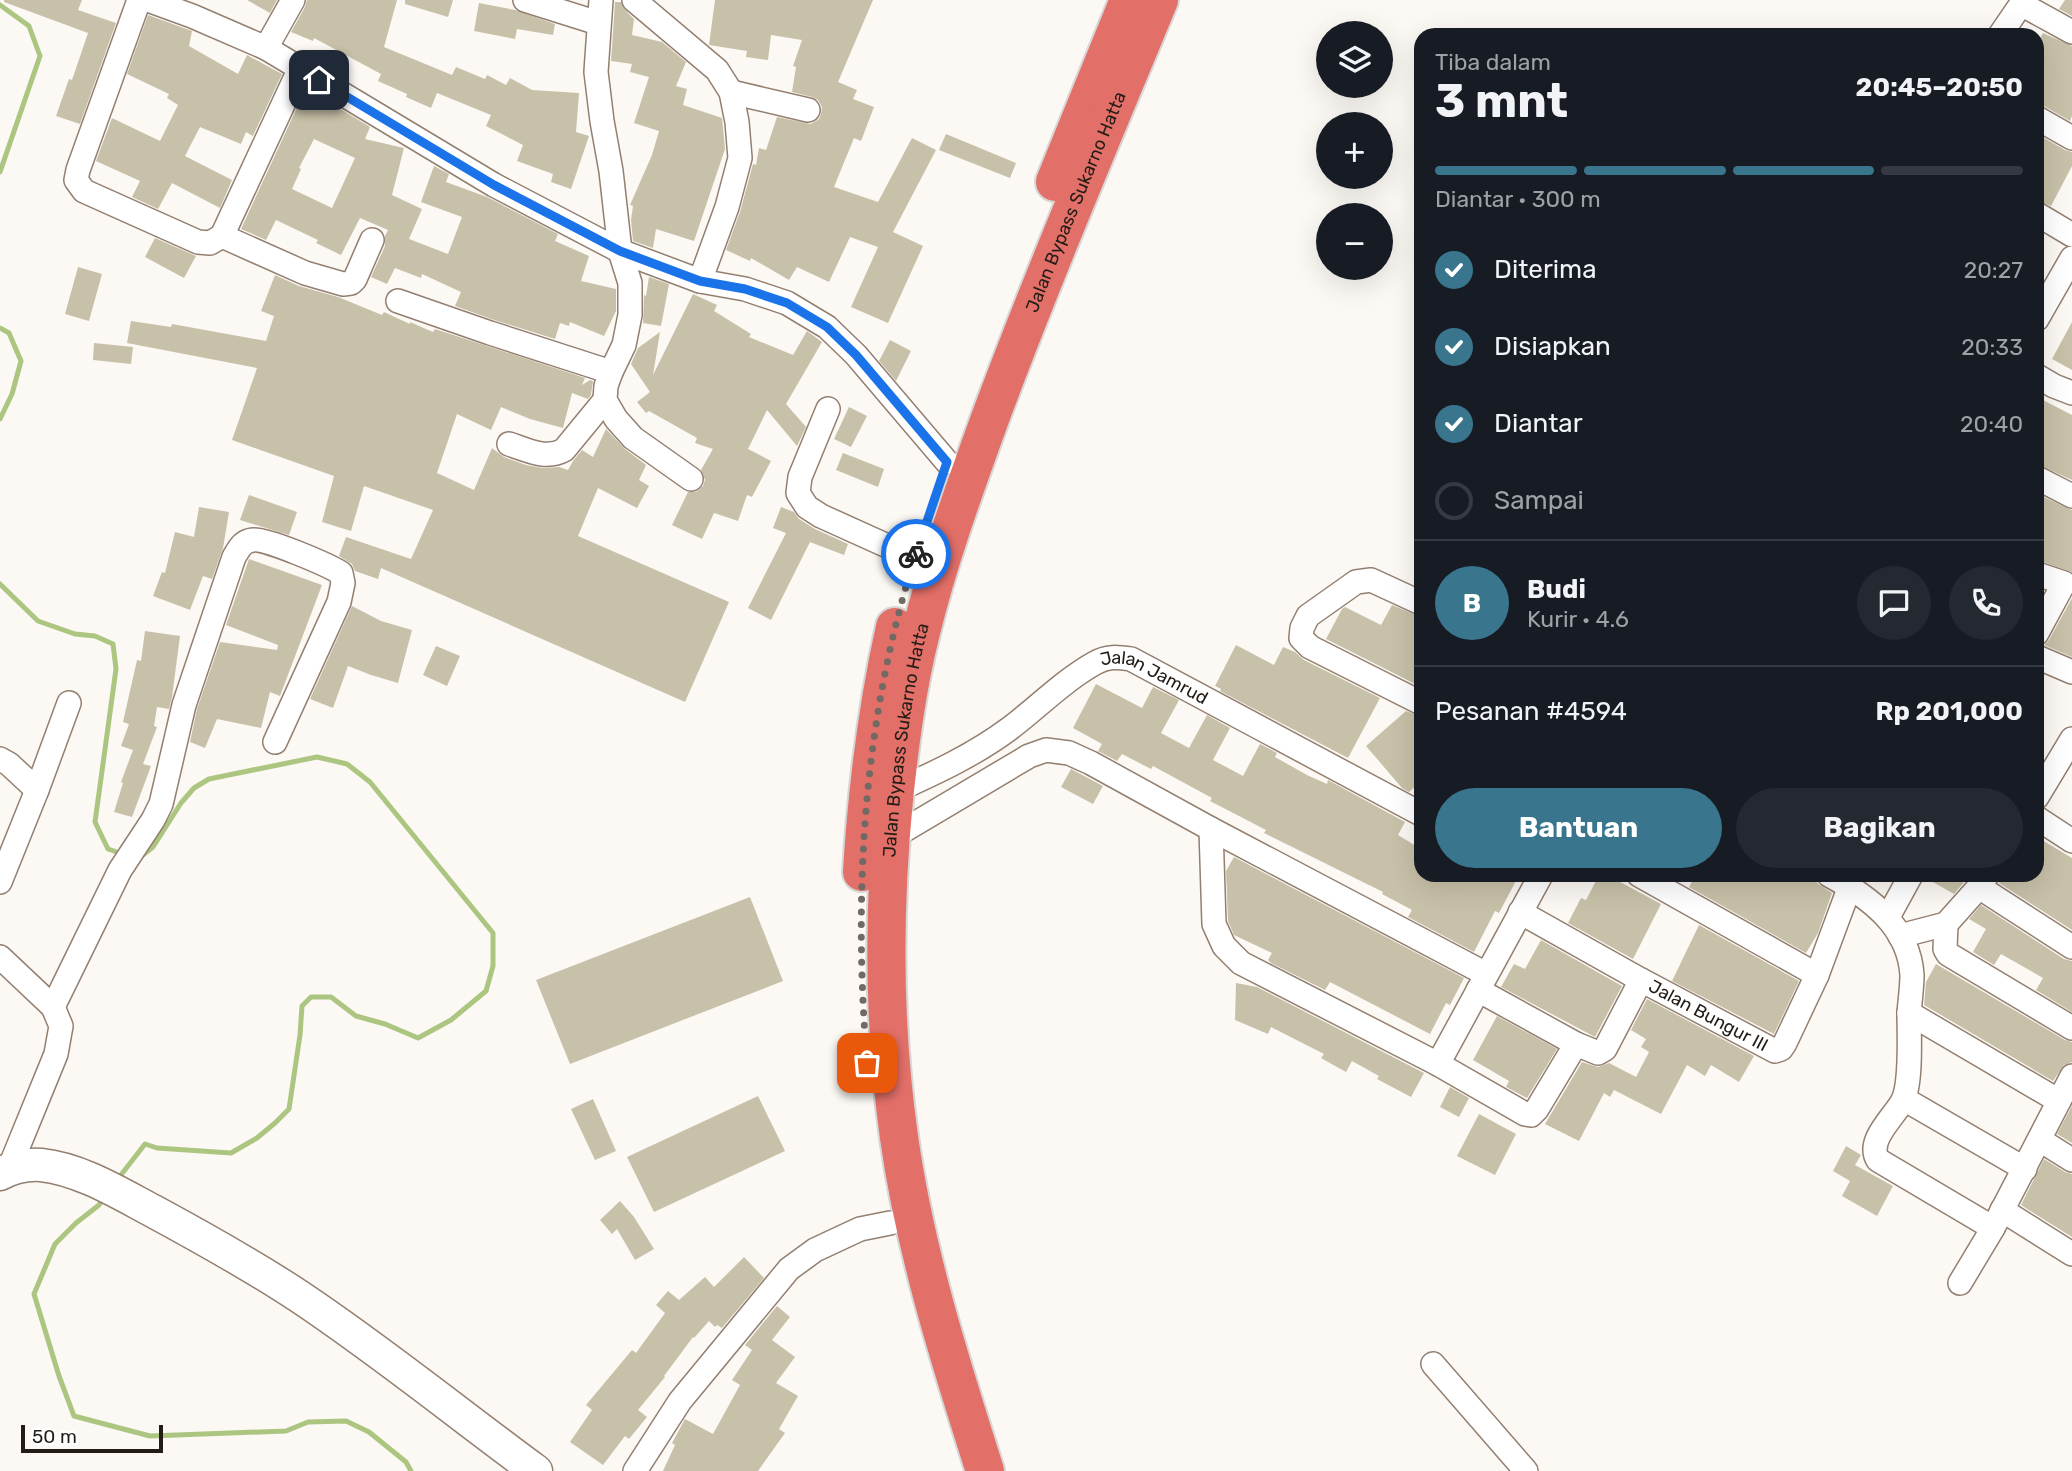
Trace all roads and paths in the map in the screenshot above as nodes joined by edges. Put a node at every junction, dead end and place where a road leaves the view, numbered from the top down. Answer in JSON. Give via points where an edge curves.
{"nodes":[{"id":1,"x":139,"y":0,"type":"edge"},
{"id":2,"x":148,"y":0,"type":"edge"},
{"id":3,"x":293,"y":0,"type":"edge"},
{"id":4,"x":525,"y":0,"type":"edge"},
{"id":5,"x":634,"y":0,"type":"edge"},
{"id":6,"x":1129,"y":0,"type":"edge"},
{"id":7,"x":1159,"y":0,"type":"edge"},
{"id":8,"x":2023,"y":2,"type":"edge"},
{"id":9,"x":600,"y":11,"type":"edge"},
{"id":10,"x":2005,"y":28,"type":"edge"},
{"id":11,"x":2072,"y":32,"type":"edge"},
{"id":12,"x":266,"y":48,"type":"junction"},
{"id":13,"x":300,"y":68,"type":"junction"},
{"id":14,"x":731,"y":92,"type":"junction"},
{"id":15,"x":808,"y":110,"type":"dead end"},
{"id":16,"x":2044,"y":122,"type":"edge"},
{"id":17,"x":2072,"y":138,"type":"edge"},
{"id":18,"x":2044,"y":218,"type":"edge"},
{"id":19,"x":2072,"y":235,"type":"edge"},
{"id":20,"x":222,"y":236,"type":"junction"},
{"id":21,"x":372,"y":240,"type":"dead end"},
{"id":22,"x":620,"y":251,"type":"junction"},
{"id":23,"x":2072,"y":258,"type":"edge"},
{"id":24,"x":700,"y":281,"type":"junction"},
{"id":25,"x":398,"y":301,"type":"dead end"},
{"id":26,"x":2044,"y":305,"type":"edge"},
{"id":27,"x":611,"y":372,"type":"junction"},
{"id":28,"x":2044,"y":380,"type":"edge"},
{"id":29,"x":2072,"y":393,"type":"edge"},
{"id":30,"x":605,"y":400,"type":"junction"},
{"id":31,"x":828,"y":409,"type":"dead end"},
{"id":32,"x":509,"y":444,"type":"dead end"},
{"id":33,"x":947,"y":462,"type":"junction"},
{"id":34,"x":691,"y":479,"type":"dead end"},
{"id":35,"x":2044,"y":482,"type":"edge"},
{"id":36,"x":2072,"y":496,"type":"edge"},
{"id":37,"x":914,"y":558,"type":"junction"},
{"id":38,"x":2044,"y":574,"type":"edge"},
{"id":39,"x":2068,"y":575,"type":"edge"},
{"id":40,"x":1414,"y":600,"type":"edge"},
{"id":41,"x":2044,"y":619,"type":"edge"},
{"id":42,"x":2044,"y":660,"type":"edge"},
{"id":43,"x":2072,"y":672,"type":"edge"},
{"id":44,"x":1414,"y":699,"type":"edge"},
{"id":45,"x":69,"y":703,"type":"dead end"},
{"id":46,"x":2072,"y":739,"type":"edge"},
{"id":47,"x":275,"y":742,"type":"dead end"},
{"id":48,"x":0,"y":759,"type":"edge"},
{"id":49,"x":2044,"y":785,"type":"edge"},
{"id":50,"x":37,"y":790,"type":"junction"},
{"id":51,"x":895,"y":791,"type":"junction"},
{"id":52,"x":1414,"y":810,"type":"edge"},
{"id":53,"x":2044,"y":823,"type":"edge"},
{"id":54,"x":1211,"y":830,"type":"junction"},
{"id":55,"x":891,"y":838,"type":"junction"},
{"id":56,"x":2072,"y":841,"type":"edge"},
{"id":57,"x":0,"y":882,"type":"edge"},
{"id":58,"x":1536,"y":882,"type":"edge"},
{"id":59,"x":1651,"y":882,"type":"edge"},
{"id":60,"x":1841,"y":882,"type":"edge"},
{"id":61,"x":1908,"y":882,"type":"edge"},
{"id":62,"x":1982,"y":882,"type":"edge"},
{"id":63,"x":1984,"y":882,"type":"edge"},
{"id":64,"x":1850,"y":887,"type":"junction"},
{"id":65,"x":1520,"y":912,"type":"junction"},
{"id":66,"x":1945,"y":924,"type":"junction"},
{"id":67,"x":1894,"y":926,"type":"junction"},
{"id":68,"x":2072,"y":947,"type":"edge"},
{"id":69,"x":1945,"y":950,"type":"junction"},
{"id":70,"x":0,"y":957,"type":"edge"},
{"id":71,"x":1817,"y":975,"type":"junction"},
{"id":72,"x":1912,"y":975,"type":"junction"},
{"id":73,"x":1641,"y":980,"type":"junction"},
{"id":74,"x":1482,"y":982,"type":"junction"},
{"id":75,"x":53,"y":1007,"type":"junction"},
{"id":76,"x":1909,"y":1013,"type":"junction"},
{"id":77,"x":2072,"y":1028,"type":"edge"},
{"id":78,"x":1576,"y":1044,"type":"junction"},
{"id":79,"x":1438,"y":1064,"type":"junction"},
{"id":80,"x":2068,"y":1087,"type":"edge"},
{"id":81,"x":1904,"y":1099,"type":"junction"},
{"id":82,"x":2040,"y":1140,"type":"junction"},
{"id":83,"x":2072,"y":1160,"type":"edge"},
{"id":84,"x":2025,"y":1170,"type":"junction"},
{"id":85,"x":5,"y":1172,"type":"edge"},
{"id":86,"x":1998,"y":1219,"type":"junction"},
{"id":87,"x":890,"y":1223,"type":"junction"},
{"id":88,"x":2072,"y":1254,"type":"edge"},
{"id":89,"x":1960,"y":1283,"type":"dead end"},
{"id":90,"x":1433,"y":1364,"type":"dead end"},
{"id":91,"x":536,"y":1471,"type":"edge"},
{"id":92,"x":635,"y":1471,"type":"edge"},
{"id":93,"x":960,"y":1471,"type":"edge"},
{"id":94,"x":985,"y":1471,"type":"edge"},
{"id":95,"x":1526,"y":1471,"type":"edge"}],
"edges":[{"from":1,"to":20,"type":"street","via":[[76,180],[84,191],[198,242],[210,243]]},
{"from":2,"to":12,"type":"street"},
{"from":3,"to":12,"type":"street"},
{"from":4,"to":9,"type":"street"},
{"from":5,"to":14,"type":"street","via":[[717,70]]},
{"from":6,"to":33,"type":"highway","name":"Jalan Bypass Sukarno Hatta"},
{"from":7,"to":51,"type":"highway","name":"Jalan Bypass Sukarno Hatta","via":[[1038,291],[961,500],[920,635]]},
{"from":8,"to":10,"type":"street"},
{"from":8,"to":11,"type":"street"},
{"from":9,"to":22,"type":"street","via":[[596,72]]},
{"from":12,"to":13,"type":"street"},
{"from":13,"to":20,"type":"street"},
{"from":13,"to":22,"type":"street","via":[[494,185]]},
{"from":14,"to":15,"type":"street"},
{"from":14,"to":24,"type":"street","via":[[740,158]]},
{"from":16,"to":17,"type":"street"},
{"from":18,"to":19,"type":"street"},
{"from":20,"to":21,"type":"street","via":[[305,273],[343,284],[355,279]]},
{"from":22,"to":24,"type":"street"},
{"from":22,"to":27,"type":"street","via":[[630,283],[630,316],[624,345]]},
{"from":23,"to":26,"type":"street"},
{"from":24,"to":33,"type":"street","via":[[787,303],[827,327]]},
{"from":25,"to":27,"type":"street"},
{"from":27,"to":30,"type":"street"},
{"from":28,"to":29,"type":"street"},
{"from":30,"to":32,"type":"street","via":[[564,450],[539,454]]},
{"from":30,"to":34,"type":"street","via":[[633,438]]},
{"from":31,"to":37,"type":"street","via":[[798,492],[807,507],[821,516]]},
{"from":33,"to":37,"type":"highway","name":"Jalan Bypass Sukarno Hatta"},
{"from":35,"to":36,"type":"street"},
{"from":37,"to":87,"type":"highway","name":"Jalan Bypass Sukarno Hatta","via":[[883,683],[861,881],[867,1063]]},
{"from":38,"to":39,"type":"street"},
{"from":39,"to":41,"type":"street"},
{"from":40,"to":44,"type":"street","via":[[1371,580],[1356,582],[1308,616],[1301,638],[1310,647]]},
{"from":42,"to":43,"type":"street"},
{"from":45,"to":50,"type":"street"},
{"from":46,"to":49,"type":"street"},
{"from":47,"to":75,"type":"street","via":[[339,602],[343,583],[341,573],[326,564],[255,539],[242,544],[234,557],[184,705],[161,804],[120,870]]},
{"from":48,"to":50,"type":"street"},
{"from":50,"to":57,"type":"street"},
{"from":51,"to":52,"type":"street","name":"Jalan Jamrud","via":[[956,764],[1074,677],[1114,656],[1131,659]]},
{"from":51,"to":55,"type":"highway","name":"Jalan Bypass Sukarno Hatta"},
{"from":53,"to":56,"type":"street"},
{"from":54,"to":55,"type":"street","via":[[1091,763],[1046,750]]},
{"from":54,"to":74,"type":"street"},
{"from":54,"to":79,"type":"street","via":[[1214,924],[1224,946],[1241,963]]},
{"from":55,"to":94,"type":"highway","name":"Jalan Bypass Sukarno Hatta","via":[[886,978],[899,1136],[925,1271]]},
{"from":58,"to":65,"type":"street"},
{"from":59,"to":71,"type":"street"},
{"from":60,"to":64,"type":"street"},
{"from":61,"to":67,"type":"street"},
{"from":62,"to":66,"type":"street"},
{"from":63,"to":68,"type":"street"},
{"from":64,"to":67,"type":"street"},
{"from":64,"to":71,"type":"street","name":"Jalan Bungur III"},
{"from":65,"to":73,"type":"street","name":"Jalan Bungur III"},
{"from":65,"to":74,"type":"street"},
{"from":66,"to":67,"type":"street"},
{"from":66,"to":69,"type":"street"},
{"from":67,"to":72,"type":"street"},
{"from":69,"to":72,"type":"street"},
{"from":69,"to":77,"type":"street"},
{"from":70,"to":75,"type":"street"},
{"from":71,"to":73,"type":"street","name":"Jalan Bungur III","via":[[1785,1043],[1775,1051]]},
{"from":72,"to":76,"type":"street"},
{"from":73,"to":78,"type":"street","via":[[1602,1052]]},
{"from":74,"to":78,"type":"street"},
{"from":74,"to":79,"type":"street"},
{"from":75,"to":85,"type":"street","via":[[61,1026],[56,1054]]},
{"from":76,"to":80,"type":"street"},
{"from":76,"to":81,"type":"street"},
{"from":78,"to":79,"type":"street","via":[[1531,1115]]},
{"from":80,"to":82,"type":"street"},
{"from":81,"to":84,"type":"street"},
{"from":81,"to":86,"type":"street","via":[[1879,1136],[1878,1160]]},
{"from":82,"to":83,"type":"street"},
{"from":82,"to":84,"type":"street"},
{"from":84,"to":86,"type":"street"},
{"from":85,"to":91,"type":"main road","via":[[31,1164],[67,1171],[132,1200],[231,1255],[340,1324]]},
{"from":86,"to":88,"type":"street"},
{"from":86,"to":89,"type":"street"},
{"from":87,"to":92,"type":"street","via":[[860,1229],[789,1269],[680,1401]]},
{"from":87,"to":93,"type":"highway","name":"Jalan Bypass Sukarno Hatta","via":[[919,1339]]},
{"from":90,"to":95,"type":"street"}]}
